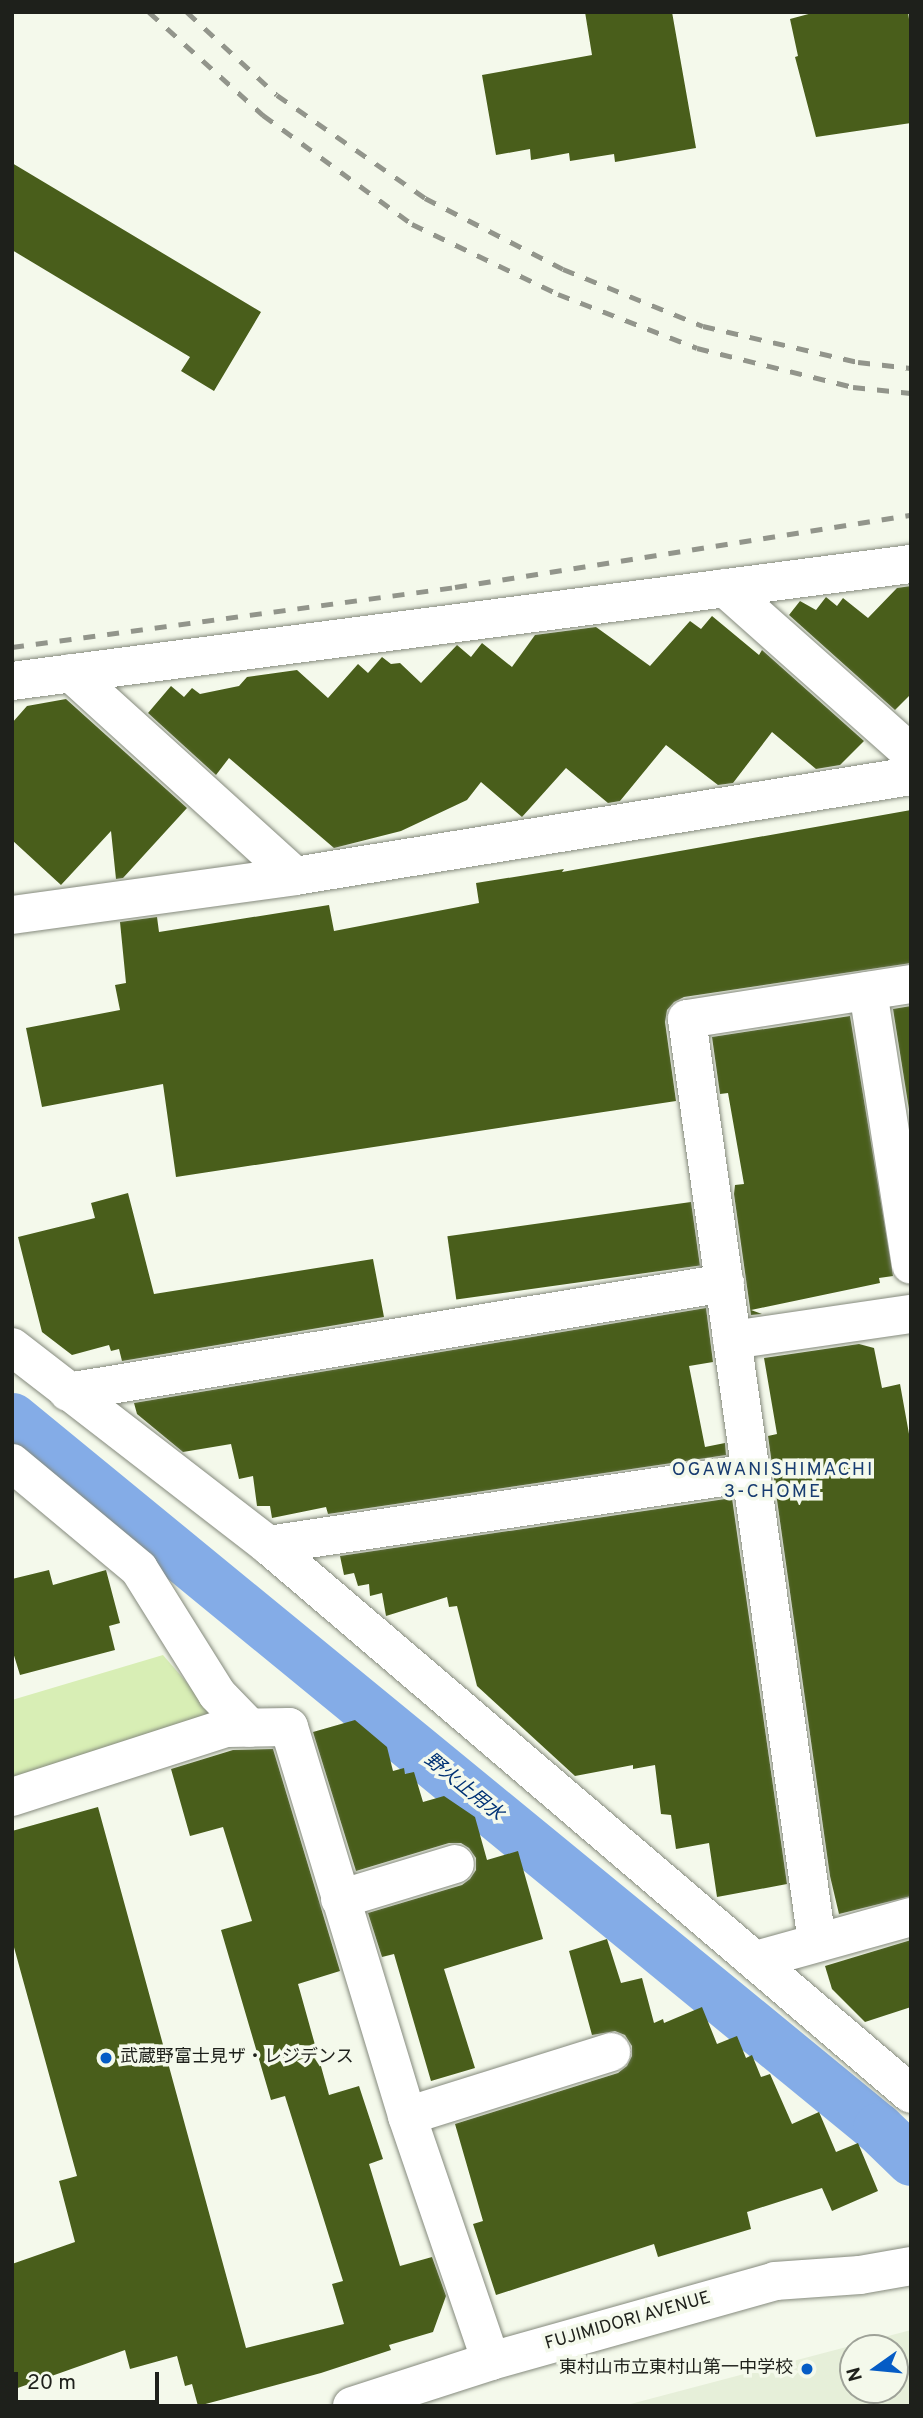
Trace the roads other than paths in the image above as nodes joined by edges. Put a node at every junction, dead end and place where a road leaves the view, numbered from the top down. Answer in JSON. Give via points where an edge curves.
{"nodes":[{"id":1,"x":911,"y":564,"type":"edge"},
{"id":2,"x":725,"y":588,"type":"junction"},
{"id":3,"x":71,"y":673,"type":"junction"},
{"id":4,"x":12,"y":681,"type":"edge"},
{"id":5,"x":911,"y":753,"type":"edge"},
{"id":6,"x":911,"y":776,"type":"edge"},
{"id":7,"x":295,"y":876,"type":"junction"},
{"id":8,"x":12,"y":915,"type":"edge"},
{"id":9,"x":911,"y":984,"type":"edge"},
{"id":10,"x":868,"y":990,"type":"junction"},
{"id":11,"x":911,"y":1265,"type":"edge"},
{"id":12,"x":724,"y":1283,"type":"junction"},
{"id":13,"x":911,"y":1314,"type":"edge"},
{"id":14,"x":732,"y":1340,"type":"junction"},
{"id":15,"x":12,"y":1347,"type":"edge"},
{"id":16,"x":68,"y":1392,"type":"junction"},
{"id":17,"x":12,"y":1463,"type":"edge"},
{"id":18,"x":751,"y":1473,"type":"junction"},
{"id":19,"x":268,"y":1545,"type":"junction"},
{"id":20,"x":250,"y":1728,"type":"junction"},
{"id":21,"x":12,"y":1797,"type":"edge"},
{"id":22,"x":456,"y":1864,"type":"dead end"},
{"id":23,"x":340,"y":1899,"type":"junction"},
{"id":24,"x":911,"y":1917,"type":"edge"},
{"id":25,"x":817,"y":1942,"type":"junction"},
{"id":26,"x":756,"y":1960,"type":"junction"},
{"id":27,"x":611,"y":2052,"type":"dead end"},
{"id":28,"x":911,"y":2094,"type":"edge"},
{"id":29,"x":407,"y":2116,"type":"junction"},
{"id":30,"x":911,"y":2266,"type":"edge"},
{"id":31,"x":491,"y":2361,"type":"junction"},
{"id":32,"x":352,"y":2406,"type":"edge"}],
"edges":[{"from":1,"to":2,"type":"street"},
{"from":2,"to":3,"type":"street"},
{"from":2,"to":5,"type":"street"},
{"from":3,"to":4,"type":"street"},
{"from":3,"to":7,"type":"street"},
{"from":6,"to":7,"type":"street"},
{"from":7,"to":8,"type":"street"},
{"from":9,"to":10,"type":"street"},
{"from":10,"to":11,"type":"street"},
{"from":10,"to":12,"type":"street","via":[[687,1018]]},
{"from":12,"to":14,"type":"street"},
{"from":12,"to":16,"type":"street"},
{"from":13,"to":14,"type":"street"},
{"from":14,"to":18,"type":"street"},
{"from":15,"to":16,"type":"street"},
{"from":16,"to":19,"type":"street"},
{"from":17,"to":20,"type":"street","via":[[139,1569],[217,1694]]},
{"from":18,"to":19,"type":"street"},
{"from":18,"to":25,"type":"street"},
{"from":19,"to":26,"type":"street"},
{"from":20,"to":21,"type":"street","via":[[226,1728]]},
{"from":20,"to":23,"type":"street","via":[[289,1727]]},
{"from":22,"to":23,"type":"street"},
{"from":23,"to":29,"type":"street"},
{"from":24,"to":25,"type":"street"},
{"from":25,"to":26,"type":"street"},
{"from":26,"to":28,"type":"street"},
{"from":27,"to":29,"type":"street"},
{"from":29,"to":31,"type":"street"},
{"from":30,"to":31,"type":"street","name":"FUJIMIDORI AVENUE","via":[[775,2281]]},
{"from":31,"to":32,"type":"street","name":"FUJIMIDORI AVENUE"}]}
